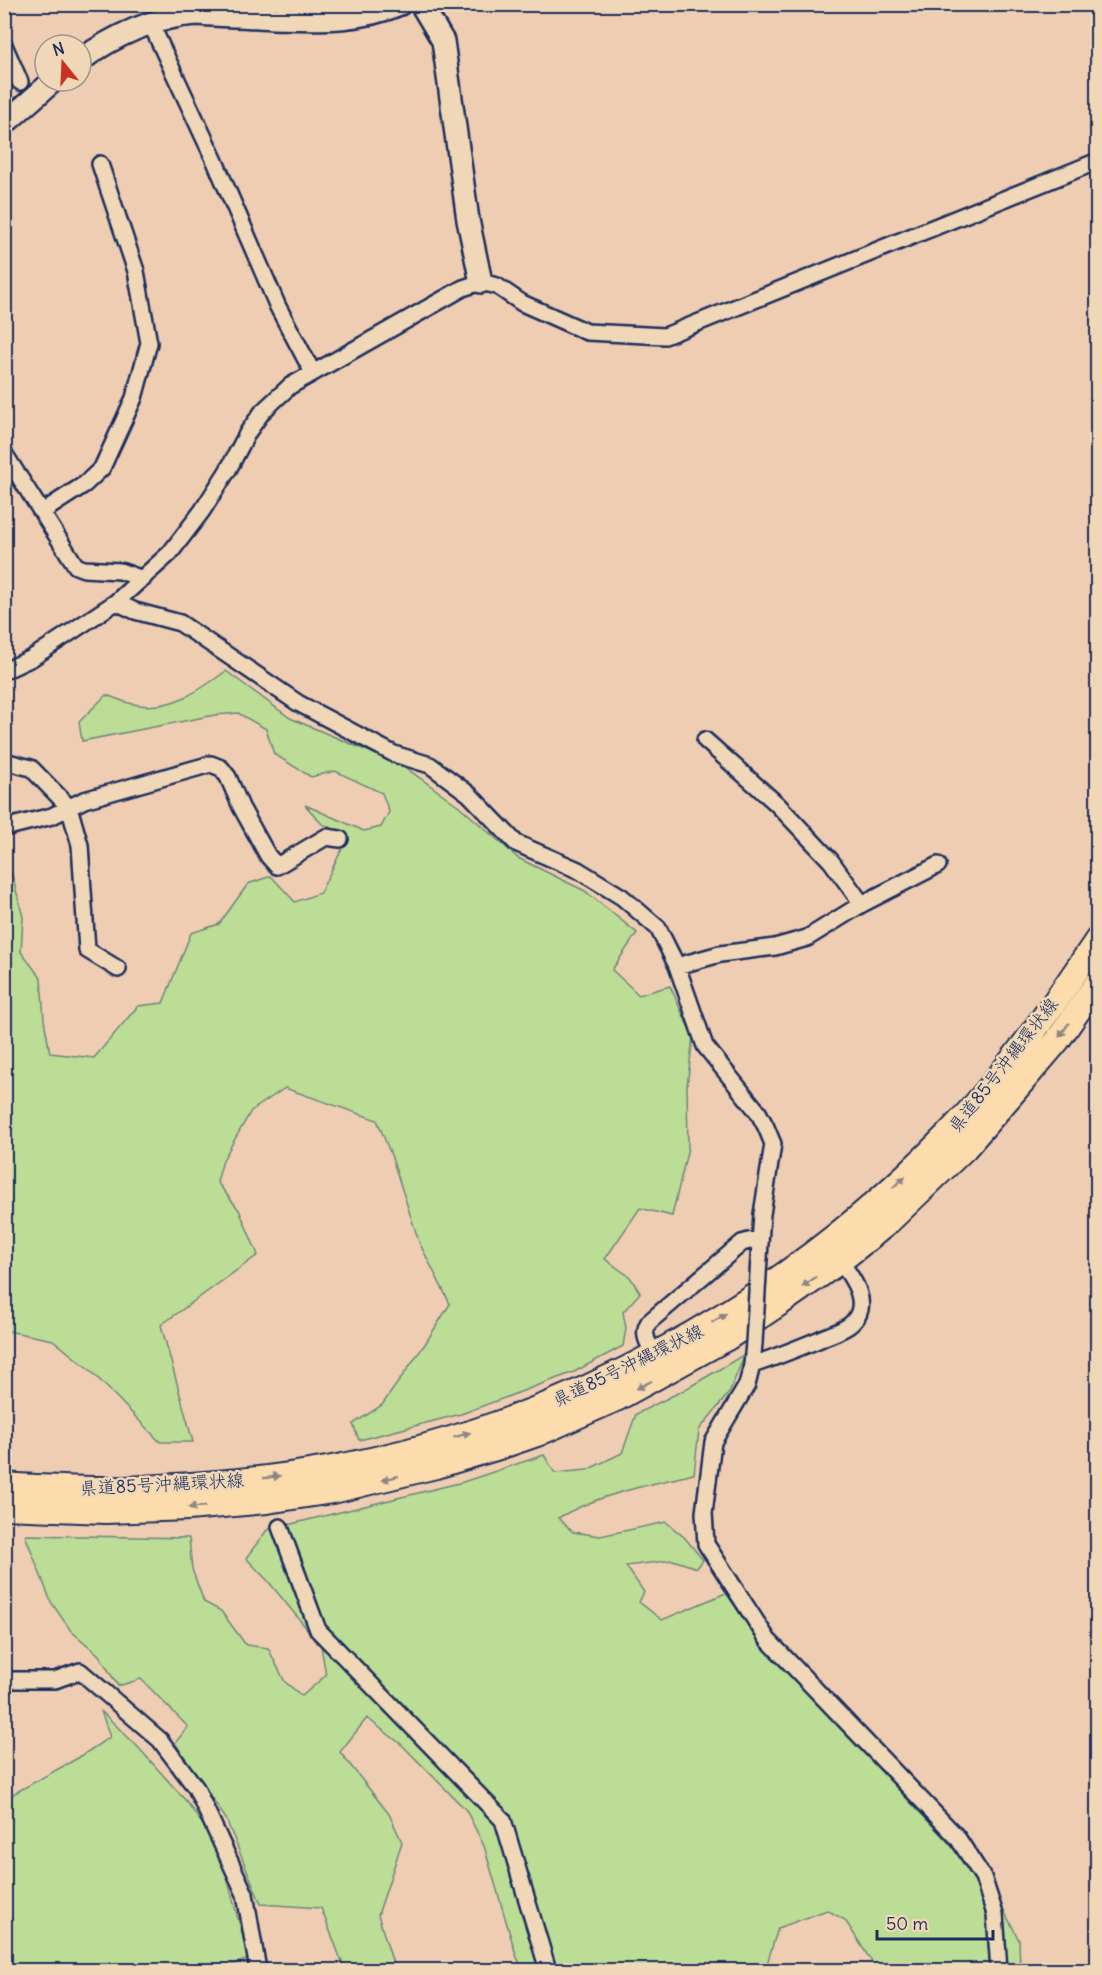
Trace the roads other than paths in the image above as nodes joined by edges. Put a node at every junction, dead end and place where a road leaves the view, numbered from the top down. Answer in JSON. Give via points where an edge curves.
{"nodes":[{"id":1,"x":400,"y":4,"type":"edge"},
{"id":2,"x":422,"y":4,"type":"edge"},
{"id":3,"x":323,"y":12,"type":"edge"},
{"id":4,"x":151,"y":24,"type":"junction"},
{"id":5,"x":4,"y":45,"type":"edge"},
{"id":6,"x":93,"y":53,"type":"edge"},
{"id":7,"x":20,"y":82,"type":"dead end"},
{"id":8,"x":39,"y":93,"type":"edge"},
{"id":9,"x":5,"y":123,"type":"edge"},
{"id":10,"x":1098,"y":161,"type":"edge"},
{"id":11,"x":100,"y":164,"type":"dead end"},
{"id":12,"x":482,"y":282,"type":"junction"},
{"id":13,"x":313,"y":373,"type":"junction"},
{"id":14,"x":4,"y":453,"type":"edge"},
{"id":15,"x":42,"y":512,"type":"junction"},
{"id":16,"x":143,"y":579,"type":"junction"},
{"id":17,"x":116,"y":602,"type":"junction"},
{"id":18,"x":4,"y":671,"type":"edge"},
{"id":19,"x":705,"y":740,"type":"dead end"},
{"id":20,"x":4,"y":761,"type":"edge"},
{"id":21,"x":69,"y":807,"type":"junction"},
{"id":22,"x":4,"y":828,"type":"edge"},
{"id":23,"x":340,"y":839,"type":"dead end"},
{"id":24,"x":938,"y":865,"type":"dead end"},
{"id":25,"x":861,"y":904,"type":"junction"},
{"id":26,"x":1096,"y":941,"type":"edge"},
{"id":27,"x":677,"y":966,"type":"junction"},
{"id":28,"x":118,"y":969,"type":"dead end"},
{"id":29,"x":1098,"y":982,"type":"edge"},
{"id":30,"x":760,"y":1238,"type":"junction"},
{"id":31,"x":848,"y":1254,"type":"junction"},
{"id":32,"x":654,"y":1355,"type":"junction"},
{"id":33,"x":752,"y":1365,"type":"junction"},
{"id":34,"x":4,"y":1485,"type":"edge"},
{"id":35,"x":4,"y":1507,"type":"edge"},
{"id":36,"x":280,"y":1527,"type":"dead end"},
{"id":37,"x":4,"y":1680,"type":"edge"},
{"id":38,"x":258,"y":1971,"type":"edge"},
{"id":39,"x":548,"y":1971,"type":"edge"},
{"id":40,"x":999,"y":1971,"type":"edge"}],
"edges":[{"from":1,"to":3,"type":"main road","via":[[364,16]]},
{"from":2,"to":12,"type":"main road","via":[[443,41],[468,220]]},
{"from":3,"to":4,"type":"main road","via":[[197,14]]},
{"from":4,"to":6,"type":"main road"},
{"from":4,"to":13,"type":"street","via":[[278,307]]},
{"from":5,"to":7,"type":"street"},
{"from":8,"to":9,"type":"main road"},
{"from":10,"to":12,"type":"street","via":[[665,336],[587,332]]},
{"from":11,"to":15,"type":"street","via":[[136,271],[149,343],[135,398],[102,468]]},
{"from":12,"to":13,"type":"street","via":[[435,303]]},
{"from":13,"to":16,"type":"street","via":[[290,386],[263,411],[202,511],[170,553]]},
{"from":14,"to":15,"type":"street"},
{"from":15,"to":16,"type":"street","via":[[76,566],[120,571]]},
{"from":16,"to":17,"type":"street"},
{"from":17,"to":18,"type":"street","via":[[32,658]]},
{"from":17,"to":27,"type":"street","via":[[180,623],[298,703],[394,754],[430,765],[470,794],[516,843],[578,870],[622,897],[658,928]]},
{"from":19,"to":25,"type":"street","via":[[777,804],[831,861]]},
{"from":20,"to":21,"type":"street","via":[[31,768]]},
{"from":21,"to":22,"type":"street","via":[[52,816]]},
{"from":21,"to":23,"type":"street","via":[[211,764],[228,777],[241,807],[277,866],[326,837]]},
{"from":21,"to":28,"type":"street","via":[[80,845],[87,950]]},
{"from":24,"to":25,"type":"street"},
{"from":25,"to":27,"type":"street","via":[[807,938]]},
{"from":32,"to":26,"type":"main road","name":"県道85号沖縄環状線","one_way":true,"via":[[716,1321],[776,1281],[855,1221],[914,1169],[994,1081]]},
{"from":27,"to":30,"type":"street","via":[[705,1046],[758,1112],[772,1144]]},
{"from":29,"to":31,"type":"main road","name":"県道85号沖縄環状線","one_way":true,"via":[[1057,1041],[964,1148],[886,1224]]},
{"from":30,"to":32,"type":"street","via":[[742,1243],[648,1322],[644,1329]]},
{"from":30,"to":33,"type":"street","bridge":true},
{"from":31,"to":33,"type":"street","via":[[860,1301],[852,1323]]},
{"from":31,"to":35,"type":"main road","name":"県道85号沖縄環状線","one_way":true,"via":[[727,1338],[667,1373],[578,1417],[467,1458],[333,1491],[267,1501],[106,1511]]},
{"from":34,"to":32,"type":"main road","name":"県道85号沖縄環状線","one_way":true,"via":[[104,1490],[259,1479],[328,1469],[494,1425],[613,1377]]},
{"from":33,"to":40,"type":"street","via":[[747,1385],[713,1442],[704,1513],[706,1544],[768,1640],[957,1837],[983,1877],[995,1914]]},
{"from":36,"to":39,"type":"street","via":[[318,1630],[503,1820]]},
{"from":37,"to":38,"type":"street","via":[[55,1680],[80,1671],[160,1740],[196,1788],[245,1894]]}]}
